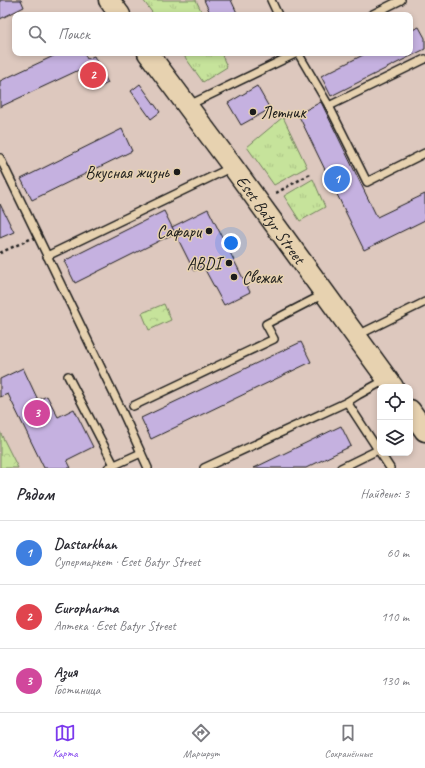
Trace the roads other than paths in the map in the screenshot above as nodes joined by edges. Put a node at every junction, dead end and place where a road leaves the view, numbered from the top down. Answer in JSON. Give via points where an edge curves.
{"nodes":[{"id":1,"x":109,"y":0,"type":"edge"},
{"id":2,"x":271,"y":0,"type":"edge"},
{"id":3,"x":401,"y":0,"type":"edge"},
{"id":4,"x":118,"y":12,"type":"edge"},
{"id":5,"x":277,"y":12,"type":"edge"},
{"id":6,"x":378,"y":12,"type":"edge"},
{"id":7,"x":150,"y":56,"type":"edge"},
{"id":8,"x":291,"y":56,"type":"edge"},
{"id":9,"x":299,"y":56,"type":"edge"},
{"id":10,"x":425,"y":60,"type":"edge"},
{"id":11,"x":187,"y":106,"type":"junction"},
{"id":12,"x":329,"y":106,"type":"junction"},
{"id":13,"x":425,"y":154,"type":"edge"},
{"id":14,"x":0,"y":158,"type":"edge"},
{"id":15,"x":233,"y":167,"type":"junction"},
{"id":16,"x":47,"y":256,"type":"junction"},
{"id":17,"x":325,"y":294,"type":"junction"},
{"id":18,"x":425,"y":302,"type":"edge"},
{"id":19,"x":356,"y":336,"type":"junction"},
{"id":20,"x":68,"y":376,"type":"dead end"},
{"id":21,"x":390,"y":383,"type":"edge"},
{"id":22,"x":347,"y":402,"type":"junction"},
{"id":23,"x":133,"y":406,"type":"dead end"},
{"id":24,"x":413,"y":414,"type":"edge"},
{"id":25,"x":425,"y":431,"type":"edge"},
{"id":26,"x":377,"y":448,"type":"edge"},
{"id":27,"x":377,"y":450,"type":"edge"},
{"id":28,"x":141,"y":453,"type":"junction"},
{"id":29,"x":382,"y":456,"type":"edge"},
{"id":30,"x":111,"y":467,"type":"edge"},
{"id":31,"x":148,"y":468,"type":"edge"},
{"id":32,"x":204,"y":468,"type":"edge"},
{"id":33,"x":342,"y":468,"type":"edge"},
{"id":34,"x":390,"y":468,"type":"edge"}],
"edges":[{"from":1,"to":4,"type":"street"},
{"from":2,"to":5,"type":"lane"},
{"from":3,"to":6,"type":"lane"},
{"from":7,"to":11,"type":"street","name":"Eset Batyr Street"},
{"from":8,"to":11,"type":"lane"},
{"from":9,"to":12,"type":"lane"},
{"from":10,"to":12,"type":"lane"},
{"from":11,"to":15,"type":"street","name":"Eset Batyr Street"},
{"from":12,"to":13,"type":"lane","via":[[367,182]]},
{"from":14,"to":16,"type":"lane"},
{"from":15,"to":16,"type":"lane"},
{"from":15,"to":17,"type":"street","name":"Eset Batyr Street"},
{"from":16,"to":28,"type":"lane"},
{"from":17,"to":19,"type":"street","name":"Eset Batyr Street"},
{"from":17,"to":23,"type":"lane","via":[[266,324],[274,339]]},
{"from":18,"to":19,"type":"lane"},
{"from":19,"to":21,"type":"street","name":"Eset Batyr Street"},
{"from":20,"to":30,"type":"lane"},
{"from":21,"to":22,"type":"lane"},
{"from":22,"to":26,"type":"lane"},
{"from":22,"to":32,"type":"lane"},
{"from":24,"to":25,"type":"street"},
{"from":27,"to":33,"type":"lane"},
{"from":28,"to":30,"type":"lane"},
{"from":28,"to":31,"type":"lane"},
{"from":29,"to":34,"type":"lane"}]}
